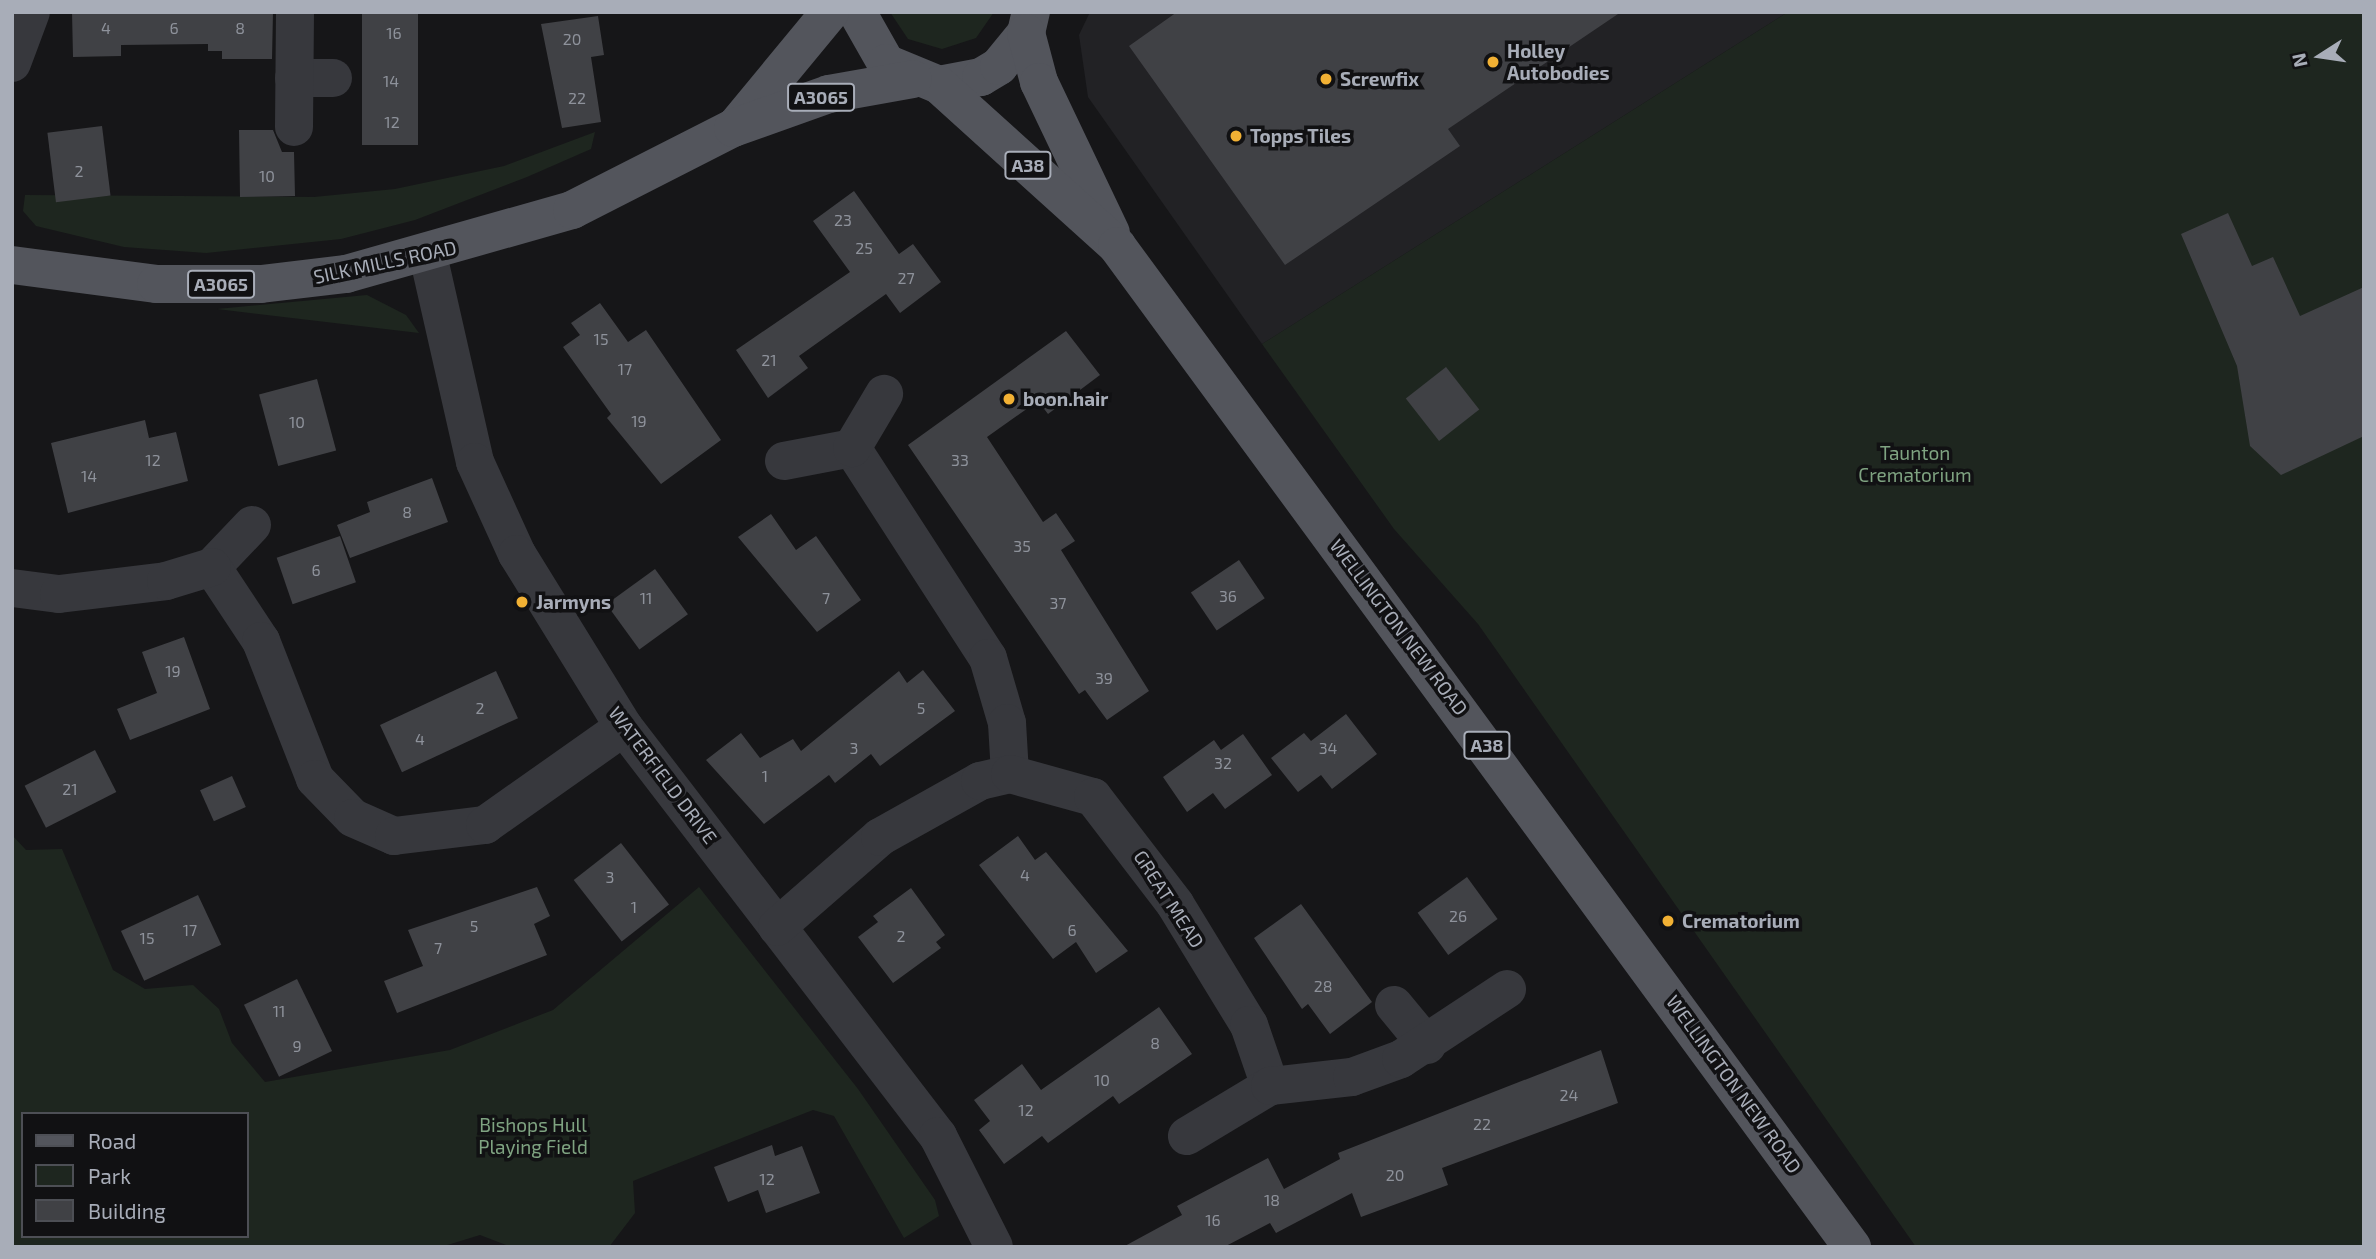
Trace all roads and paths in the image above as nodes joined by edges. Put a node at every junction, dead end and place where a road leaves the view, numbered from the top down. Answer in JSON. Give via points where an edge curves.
{"nodes":[{"id":1,"x":31,"y":12,"type":"edge"},
{"id":2,"x":295,"y":12,"type":"edge"},
{"id":3,"x":830,"y":12,"type":"edge"},
{"id":4,"x":857,"y":12,"type":"edge"},
{"id":5,"x":1028,"y":23,"type":"edge"},
{"id":6,"x":12,"y":63,"type":"edge"},
{"id":7,"x":294,"y":78,"type":"junction"},
{"id":8,"x":332,"y":78,"type":"dead end"},
{"id":9,"x":926,"y":82,"type":"junction"},
{"id":10,"x":293,"y":127,"type":"dead end"},
{"id":11,"x":733,"y":128,"type":"junction"},
{"id":12,"x":1117,"y":246,"type":"junction"},
{"id":13,"x":428,"y":256,"type":"junction"},
{"id":14,"x":12,"y":265,"type":"edge"},
{"id":15,"x":884,"y":394,"type":"dead end"},
{"id":16,"x":852,"y":448,"type":"junction"},
{"id":17,"x":784,"y":461,"type":"dead end"},
{"id":18,"x":252,"y":525,"type":"dead end"},
{"id":19,"x":212,"y":567,"type":"junction"},
{"id":20,"x":12,"y":588,"type":"edge"},
{"id":21,"x":624,"y":727,"type":"junction"},
{"id":22,"x":1010,"y":774,"type":"junction"},
{"id":23,"x":777,"y":927,"type":"junction"},
{"id":24,"x":1507,"y":989,"type":"dead end"},
{"id":25,"x":1394,"y":1005,"type":"dead end"},
{"id":26,"x":1427,"y":1045,"type":"junction"},
{"id":27,"x":1270,"y":1086,"type":"junction"},
{"id":28,"x":1187,"y":1136,"type":"dead end"},
{"id":29,"x":994,"y":1247,"type":"edge"},
{"id":30,"x":1852,"y":1247,"type":"edge"}],
"edges":[{"from":1,"to":6,"type":"street"},
{"from":2,"to":7,"type":"street"},
{"from":3,"to":11,"type":"main road","name":"SILK MILLS ROAD","number":"A3065"},
{"from":4,"to":9,"type":"main road","number":"A38","via":[[886,63]]},
{"from":5,"to":9,"type":"main road","number":"A38","via":[[1014,51],[981,78]]},
{"from":5,"to":12,"type":"main road","name":"WELLINGTON NEW ROAD","number":"A38","via":[[1039,82]]},
{"from":7,"to":8,"type":"street"},
{"from":7,"to":10,"type":"street"},
{"from":9,"to":11,"type":"main road","name":"SILK MILLS ROAD","number":"A3065","via":[[829,94]]},
{"from":9,"to":12,"type":"main road","name":"WELLINGTON NEW ROAD","number":"A38"},
{"from":11,"to":13,"type":"main road","name":"SILK MILLS ROAD","number":"A3065","via":[[572,210]]},
{"from":12,"to":30,"type":"main road","name":"WELLINGTON NEW ROAD","number":"A38"},
{"from":13,"to":14,"type":"main road","name":"SILK MILLS ROAD","number":"A3065","via":[[261,284],[156,284]]},
{"from":13,"to":21,"type":"street","name":"WATERFIELD DRIVE","via":[[475,462],[517,554]]},
{"from":15,"to":16,"type":"street"},
{"from":16,"to":17,"type":"street"},
{"from":16,"to":22,"type":"street","via":[[989,658],[1007,723]]},
{"from":18,"to":19,"type":"street"},
{"from":19,"to":20,"type":"street","via":[[60,610]]},
{"from":19,"to":21,"type":"street","via":[[261,641],[315,779],[353,818],[394,836],[485,825]]},
{"from":21,"to":23,"type":"street","name":"WATERFIELD DRIVE"},
{"from":22,"to":23,"type":"street","via":[[948,795],[880,837]]},
{"from":22,"to":27,"type":"street","name":"GREAT MEAD","via":[[1093,797],[1125,831],[1249,1025]]},
{"from":23,"to":29,"type":"street","name":"WATERFIELD DRIVE","via":[[854,1018],[938,1136]]},
{"from":24,"to":26,"type":"street"},
{"from":25,"to":26,"type":"street"},
{"from":26,"to":27,"type":"street","via":[[1352,1077]]},
{"from":27,"to":28,"type":"street"}]}
